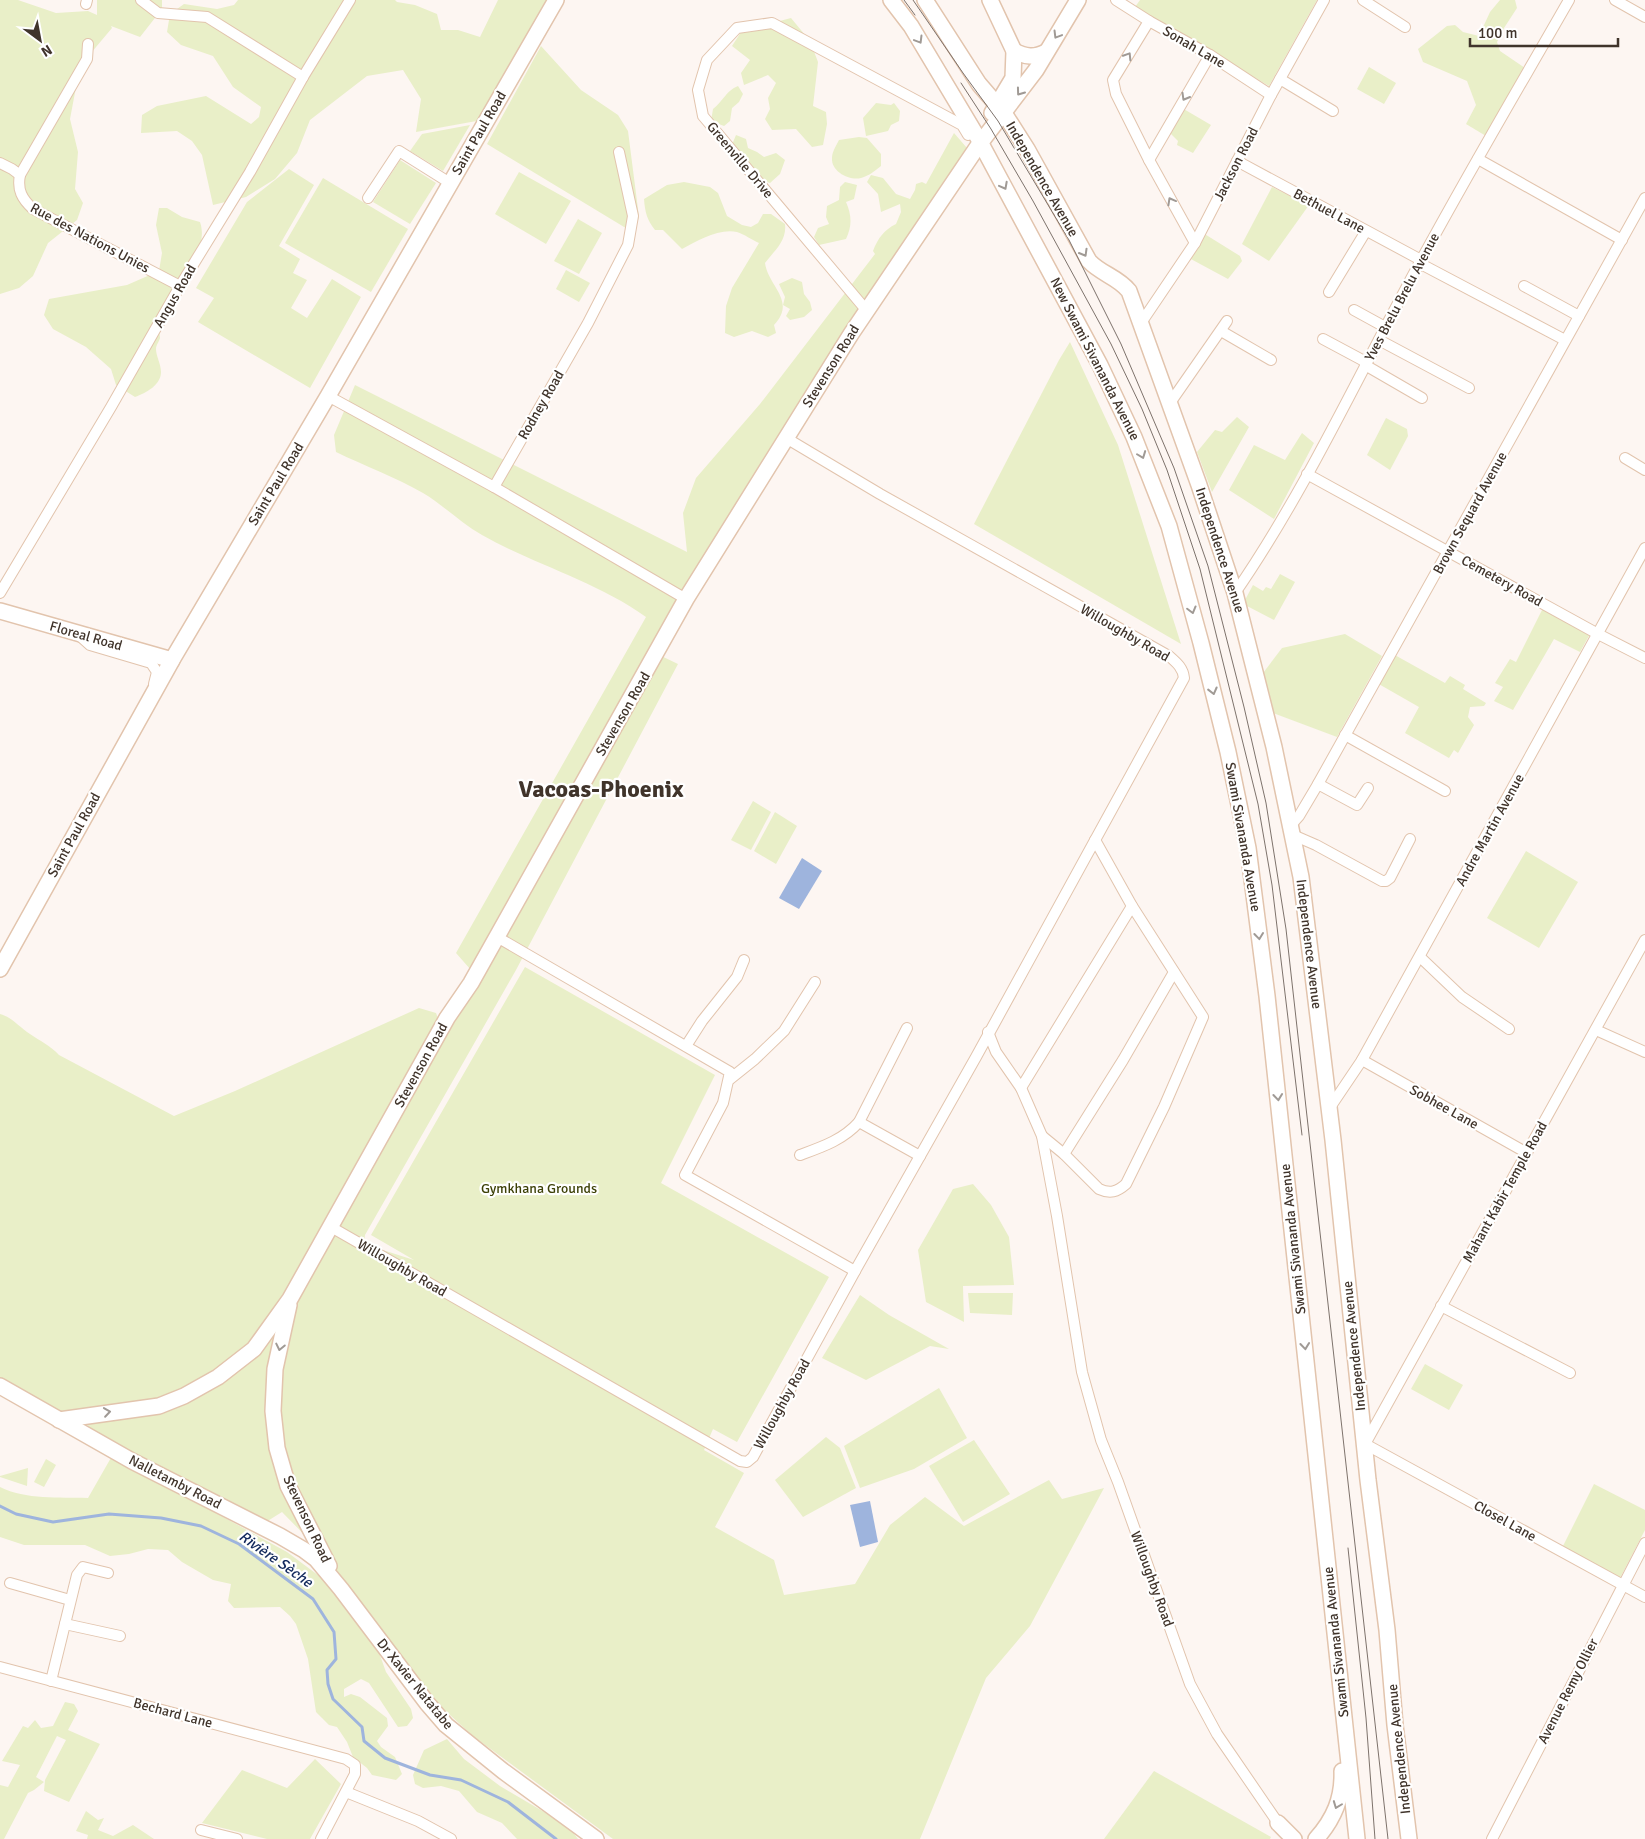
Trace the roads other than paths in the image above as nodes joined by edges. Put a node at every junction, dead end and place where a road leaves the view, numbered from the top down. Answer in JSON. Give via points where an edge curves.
{"nodes":[{"id":1,"x":141,"y":0,"type":"edge"},
{"id":2,"x":350,"y":0,"type":"edge"},
{"id":3,"x":556,"y":0,"type":"edge"},
{"id":4,"x":891,"y":0,"type":"edge"},
{"id":5,"x":925,"y":0,"type":"edge"},
{"id":6,"x":990,"y":0,"type":"edge"},
{"id":7,"x":1078,"y":0,"type":"edge"},
{"id":8,"x":1116,"y":0,"type":"edge"},
{"id":9,"x":1324,"y":0,"type":"edge"},
{"id":10,"x":1364,"y":0,"type":"edge"},
{"id":11,"x":1569,"y":0,"type":"edge"},
{"id":12,"x":1615,"y":0,"type":"edge"},
{"id":13,"x":1645,"y":18,"type":"edge"},
{"id":14,"x":1149,"y":22,"type":"junction"},
{"id":15,"x":1405,"y":27,"type":"dead end"},
{"id":16,"x":88,"y":44,"type":"dead end"},
{"id":17,"x":1014,"y":51,"type":"junction"},
{"id":18,"x":1046,"y":52,"type":"junction"},
{"id":19,"x":1210,"y":55,"type":"junction"},
{"id":20,"x":303,"y":77,"type":"junction"},
{"id":21,"x":1280,"y":79,"type":"junction"},
{"id":22,"x":979,"y":84,"type":"junction"},
{"id":23,"x":1010,"y":84,"type":"junction"},
{"id":24,"x":1271,"y":96,"type":"junction"},
{"id":25,"x":1000,"y":109,"type":"junction"},
{"id":26,"x":1333,"y":110,"type":"dead end"},
{"id":27,"x":978,"y":144,"type":"junction"},
{"id":28,"x":619,"y":152,"type":"dead end"},
{"id":29,"x":1478,"y":159,"type":"junction"},
{"id":30,"x":1149,"y":160,"type":"junction"},
{"id":31,"x":1237,"y":161,"type":"junction"},
{"id":32,"x":0,"y":162,"type":"edge"},
{"id":33,"x":20,"y":175,"type":"junction"},
{"id":34,"x":450,"y":183,"type":"junction"},
{"id":35,"x":368,"y":198,"type":"dead end"},
{"id":36,"x":1645,"y":198,"type":"edge"},
{"id":37,"x":1366,"y":231,"type":"junction"},
{"id":38,"x":1622,"y":240,"type":"junction"},
{"id":39,"x":1195,"y":243,"type":"junction"},
{"id":40,"x":1420,"y":262,"type":"junction"},
{"id":41,"x":180,"y":286,"type":"junction"},
{"id":42,"x":1524,"y":286,"type":"dead end"},
{"id":43,"x":1329,"y":292,"type":"dead end"},
{"id":44,"x":1354,"y":310,"type":"dead end"},
{"id":45,"x":867,"y":311,"type":"junction"},
{"id":46,"x":1579,"y":316,"type":"junction"},
{"id":47,"x":1227,"y":321,"type":"dead end"},
{"id":48,"x":1141,"y":323,"type":"junction"},
{"id":49,"x":1385,"y":328,"type":"junction"},
{"id":50,"x":1221,"y":331,"type":"junction"},
{"id":51,"x":1323,"y":339,"type":"dead end"},
{"id":52,"x":1379,"y":340,"type":"junction"},
{"id":53,"x":1566,"y":340,"type":"junction"},
{"id":54,"x":1270,"y":360,"type":"dead end"},
{"id":55,"x":1366,"y":364,"type":"junction"},
{"id":56,"x":1469,"y":388,"type":"dead end"},
{"id":57,"x":328,"y":396,"type":"junction"},
{"id":58,"x":1422,"y":398,"type":"dead end"},
{"id":59,"x":1170,"y":403,"type":"junction"},
{"id":60,"x":786,"y":438,"type":"junction"},
{"id":61,"x":1626,"y":458,"type":"dead end"},
{"id":62,"x":1645,"y":470,"type":"edge"},
{"id":63,"x":1307,"y":474,"type":"junction"},
{"id":64,"x":494,"y":487,"type":"junction"},
{"id":65,"x":1645,"y":548,"type":"edge"},
{"id":66,"x":1449,"y":551,"type":"junction"},
{"id":67,"x":0,"y":592,"type":"edge"},
{"id":68,"x":1235,"y":593,"type":"junction"},
{"id":69,"x":686,"y":600,"type":"junction"},
{"id":70,"x":0,"y":611,"type":"edge"},
{"id":71,"x":76,"y":633,"type":"junction"},
{"id":72,"x":1598,"y":634,"type":"junction"},
{"id":73,"x":1201,"y":643,"type":"joint"},
{"id":74,"x":1645,"y":658,"type":"edge"},
{"id":75,"x":172,"y":660,"type":"junction"},
{"id":76,"x":134,"y":728,"type":"junction"},
{"id":77,"x":1345,"y":735,"type":"junction"},
{"id":78,"x":1318,"y":784,"type":"junction"},
{"id":79,"x":1368,"y":788,"type":"dead end"},
{"id":80,"x":1445,"y":791,"type":"dead end"},
{"id":81,"x":1292,"y":830,"type":"junction"},
{"id":82,"x":1410,"y":839,"type":"dead end"},
{"id":83,"x":1095,"y":840,"type":"junction"},
{"id":84,"x":1132,"y":906,"type":"junction"},
{"id":85,"x":497,"y":938,"type":"junction"},
{"id":86,"x":1645,"y":940,"type":"edge"},
{"id":87,"x":1420,"y":956,"type":"junction"},
{"id":88,"x":744,"y":960,"type":"dead end"},
{"id":89,"x":0,"y":969,"type":"edge"},
{"id":90,"x":1174,"y":972,"type":"junction"},
{"id":91,"x":815,"y":982,"type":"dead end"},
{"id":92,"x":907,"y":1028,"type":"dead end"},
{"id":93,"x":1509,"y":1029,"type":"dead end"},
{"id":94,"x":1596,"y":1030,"type":"junction"},
{"id":95,"x":988,"y":1032,"type":"junction"},
{"id":96,"x":686,"y":1046,"type":"junction"},
{"id":97,"x":1645,"y":1052,"type":"edge"},
{"id":98,"x":976,"y":1057,"type":"junction"},
{"id":99,"x":1362,"y":1060,"type":"junction"},
{"id":100,"x":1009,"y":1070,"type":"junction"},
{"id":101,"x":730,"y":1079,"type":"junction"},
{"id":102,"x":1021,"y":1088,"type":"junction"},
{"id":103,"x":1329,"y":1109,"type":"junction"},
{"id":104,"x":859,"y":1122,"type":"junction"},
{"id":105,"x":1042,"y":1136,"type":"junction"},
{"id":106,"x":1527,"y":1153,"type":"junction"},
{"id":107,"x":1064,"y":1154,"type":"junction"},
{"id":108,"x":800,"y":1156,"type":"dead end"},
{"id":109,"x":920,"y":1156,"type":"junction"},
{"id":110,"x":332,"y":1227,"type":"junction"},
{"id":111,"x":855,"y":1271,"type":"junction"},
{"id":112,"x":290,"y":1299,"type":"junction"},
{"id":113,"x":1441,"y":1306,"type":"junction"},
{"id":114,"x":1570,"y":1373,"type":"dead end"},
{"id":115,"x":0,"y":1386,"type":"edge"},
{"id":116,"x":59,"y":1420,"type":"junction"},
{"id":117,"x":1365,"y":1444,"type":"junction"},
{"id":118,"x":1645,"y":1543,"type":"edge"},
{"id":119,"x":108,"y":1573,"type":"dead end"},
{"id":120,"x":10,"y":1583,"type":"dead end"},
{"id":121,"x":1623,"y":1585,"type":"junction"},
{"id":122,"x":341,"y":1589,"type":"junction"},
{"id":123,"x":1645,"y":1597,"type":"edge"},
{"id":124,"x":70,"y":1600,"type":"junction"},
{"id":125,"x":64,"y":1624,"type":"junction"},
{"id":126,"x":120,"y":1636,"type":"dead end"},
{"id":127,"x":0,"y":1667,"type":"edge"},
{"id":128,"x":51,"y":1681,"type":"junction"},
{"id":129,"x":1345,"y":1722,"type":"junction"},
{"id":130,"x":346,"y":1792,"type":"junction"},
{"id":131,"x":1278,"y":1823,"type":"joint"},
{"id":132,"x":201,"y":1830,"type":"dead end"},
{"id":133,"x":237,"y":1839,"type":"edge"},
{"id":134,"x":321,"y":1839,"type":"edge"},
{"id":135,"x":451,"y":1839,"type":"edge"},
{"id":136,"x":596,"y":1839,"type":"edge"},
{"id":137,"x":1294,"y":1839,"type":"edge"},
{"id":138,"x":1316,"y":1839,"type":"edge"},
{"id":139,"x":1357,"y":1839,"type":"edge"},
{"id":140,"x":1409,"y":1839,"type":"edge"},
{"id":141,"x":1492,"y":1839,"type":"edge"}],
"edges":[{"from":1,"to":20,"type":"street","via":[[158,13],[207,17]]},
{"from":2,"to":20,"type":"street","name":"Angus Road"},
{"from":3,"to":34,"type":"street","name":"Saint Paul Road"},
{"from":4,"to":27,"type":"street","one_way":true,"via":[[911,26]]},
{"from":5,"to":22,"type":"street"},
{"from":6,"to":17,"type":"street"},
{"from":7,"to":18,"type":"street","one_way":true},
{"from":8,"to":14,"type":"street","name":"Sonah Lane"},
{"from":9,"to":21,"type":"street","name":"Jackson Road"},
{"from":10,"to":15,"type":"street"},
{"from":11,"to":29,"type":"street","name":"Yves Brelu Brelu Avenue"},
{"from":12,"to":13,"type":"street"},
{"from":14,"to":19,"type":"street","name":"Sonah Lane"},
{"from":30,"to":14,"type":"street","one_way":true,"via":[[1116,94],[1114,80]]},
{"from":16,"to":33,"type":"street","via":[[87,60]]},
{"from":17,"to":18,"type":"street","via":[[1032,57]]},
{"from":17,"to":23,"type":"street"},
{"from":18,"to":25,"type":"street","one_way":true,"via":[[1036,70]]},
{"from":19,"to":24,"type":"street","name":"Sonah Lane"},
{"from":19,"to":30,"type":"street","one_way":true},
{"from":20,"to":41,"type":"street","name":"Angus Road","via":[[250,172]]},
{"from":21,"to":24,"type":"street","name":"Jackson Road"},
{"from":21,"to":26,"type":"street"},
{"from":22,"to":23,"type":"street","via":[[999,89]]},
{"from":22,"to":25,"type":"street"},
{"from":23,"to":25,"type":"street"},
{"from":24,"to":31,"type":"street","name":"Jackson Road"},
{"from":25,"to":27,"type":"street","name":"Stevenson Road"},
{"from":25,"to":48,"type":"street","name":"Independence Avenue","one_way":true,"via":[[1027,148],[1089,261],[1129,291]]},
{"from":27,"to":45,"type":"street","name":"Stevenson Road"},
{"from":27,"to":45,"type":"street","name":"Greenville Drive","via":[[962,125],[772,23],[737,28],[706,60],[698,90],[703,116]]},
{"from":27,"to":73,"type":"street","name":"New Swami Sivananda Avenue","one_way":true,"via":[[1100,364],[1134,436],[1169,526]]},
{"from":28,"to":64,"type":"street","name":"Rodney Road","via":[[633,216],[628,245],[588,323]]},
{"from":29,"to":38,"type":"street"},
{"from":29,"to":40,"type":"street","name":"Yves Brelu Brelu Avenue"},
{"from":39,"to":30,"type":"street","one_way":true},
{"from":31,"to":37,"type":"street","name":"Bethuel Lane"},
{"from":31,"to":39,"type":"street","name":"Jackson Road"},
{"from":32,"to":33,"type":"street"},
{"from":33,"to":41,"type":"street","name":"Rue des Nations Unies","via":[[19,189],[23,201],[32,209]]},
{"from":34,"to":35,"type":"street","via":[[399,151]]},
{"from":34,"to":57,"type":"street","name":"Saint Paul Road"},
{"from":36,"to":38,"type":"street","name":"Brown Sequard Avenue"},
{"from":37,"to":40,"type":"street","name":"Bethuel Lane"},
{"from":37,"to":43,"type":"street"},
{"from":38,"to":46,"type":"street","name":"Brown Sequard Avenue"},
{"from":39,"to":48,"type":"street","name":"Jackson Road"},
{"from":40,"to":49,"type":"street","name":"Yves Brelu Brelu Avenue"},
{"from":40,"to":53,"type":"street","name":"Bethuel Lane"},
{"from":41,"to":67,"type":"street","name":"Angus Road"},
{"from":42,"to":46,"type":"street"},
{"from":44,"to":49,"type":"street"},
{"from":45,"to":60,"type":"street","name":"Stevenson Road"},
{"from":46,"to":53,"type":"street","name":"Brown Sequard Avenue"},
{"from":47,"to":50,"type":"street"},
{"from":48,"to":59,"type":"street","name":"Independence Avenue"},
{"from":49,"to":52,"type":"street","name":"Yves Brelu Brelu Avenue"},
{"from":50,"to":54,"type":"street"},
{"from":50,"to":59,"type":"street"},
{"from":51,"to":55,"type":"street"},
{"from":52,"to":55,"type":"street","name":"Yves Brelu Brelu Avenue"},
{"from":52,"to":56,"type":"street"},
{"from":53,"to":66,"type":"street","name":"Brown Sequard Avenue"},
{"from":55,"to":58,"type":"street"},
{"from":55,"to":63,"type":"street","name":"Yves Brelu Brelu Avenue"},
{"from":57,"to":64,"type":"street"},
{"from":57,"to":75,"type":"street","name":"Saint Paul Road"},
{"from":59,"to":68,"type":"street","name":"Independence Avenue"},
{"from":60,"to":69,"type":"street","name":"Stevenson Road"},
{"from":60,"to":83,"type":"street","name":"Willoughby Road","via":[[1179,664],[1184,672],[1181,685]]},
{"from":61,"to":62,"type":"street"},
{"from":63,"to":66,"type":"street","name":"Cemetery Road"},
{"from":63,"to":68,"type":"street","name":"Yves Brelu Brelu Avenue"},
{"from":64,"to":69,"type":"street"},
{"from":65,"to":72,"type":"street","name":"Andre Martin Avenue"},
{"from":66,"to":72,"type":"street","name":"Cemetery Road"},
{"from":66,"to":77,"type":"street","name":"Brown Sequard Avenue"},
{"from":68,"to":81,"type":"street","name":"Independence Avenue"},
{"from":69,"to":85,"type":"street","name":"Stevenson Road"},
{"from":70,"to":71,"type":"street","name":"Floreal Road"},
{"from":71,"to":75,"type":"street","name":"Floreal Road"},
{"from":71,"to":76,"type":"street","via":[[90,645],[147,661],[155,668],[156,680],[136,715]]},
{"from":72,"to":74,"type":"street","name":"Cemetery Road"},
{"from":72,"to":87,"type":"street","name":"Andre Martin Avenue"},
{"from":73,"to":129,"type":"street","name":"Swami Sivananda Avenue","one_way":true,"via":[[1228,752],[1250,868],[1268,1006]]},
{"from":75,"to":76,"type":"street","name":"Saint Paul Road"},
{"from":76,"to":89,"type":"street","name":"Saint Paul Road"},
{"from":77,"to":78,"type":"street","name":"Brown Sequard Avenue"},
{"from":77,"to":80,"type":"street"},
{"from":78,"to":79,"type":"street","via":[[1357,805]]},
{"from":78,"to":81,"type":"street","name":"Brown Sequard Avenue"},
{"from":81,"to":82,"type":"street","via":[[1382,881],[1390,878]]},
{"from":81,"to":103,"type":"street","name":"Independence Avenue","via":[[1301,877]]},
{"from":83,"to":84,"type":"street"},
{"from":83,"to":95,"type":"street","name":"Willoughby Road"},
{"from":84,"to":90,"type":"street"},
{"from":84,"to":102,"type":"street"},
{"from":85,"to":96,"type":"street"},
{"from":85,"to":110,"type":"street","name":"Stevenson Road","via":[[447,1018]]},
{"from":86,"to":94,"type":"street","name":"Mahant Kabir Temple Road"},
{"from":87,"to":93,"type":"street","via":[[1462,997]]},
{"from":87,"to":99,"type":"street","name":"Andre Martin Avenue"},
{"from":88,"to":96,"type":"street","via":[[737,977]]},
{"from":90,"to":107,"type":"street"},
{"from":90,"to":107,"type":"street","via":[[1203,1017],[1126,1184],[1115,1192],[1099,1189]]},
{"from":91,"to":101,"type":"street","via":[[784,1031]]},
{"from":92,"to":104,"type":"street"},
{"from":94,"to":97,"type":"street"},
{"from":94,"to":106,"type":"street","name":"Mahant Kabir Temple Road"},
{"from":95,"to":98,"type":"street","name":"Willoughby Road"},
{"from":95,"to":100,"type":"street","name":"Willoughby Road","via":[[996,1052]]},
{"from":96,"to":101,"type":"street","via":[[730,1072]]},
{"from":98,"to":100,"type":"street","via":[[994,1058]]},
{"from":98,"to":109,"type":"street","name":"Willoughby Road"},
{"from":99,"to":103,"type":"street","name":"Andre Martin Avenue"},
{"from":99,"to":106,"type":"street","name":"Sobhee Lane"},
{"from":100,"to":102,"type":"street","name":"Willoughby Road"},
{"from":101,"to":111,"type":"street","via":[[723,1103],[685,1175]]},
{"from":102,"to":105,"type":"street","name":"Willoughby Road"},
{"from":103,"to":117,"type":"street","name":"Independence Avenue"},
{"from":104,"to":108,"type":"street","via":[[849,1133]]},
{"from":104,"to":109,"type":"street"},
{"from":105,"to":107,"type":"street"},
{"from":105,"to":131,"type":"street","name":"Willoughby Road","via":[[1082,1372],[1101,1440],[1190,1684],[1216,1734]]},
{"from":106,"to":113,"type":"street","name":"Mahant Kabir Temple Road"},
{"from":109,"to":111,"type":"street","name":"Willoughby Road"},
{"from":110,"to":111,"type":"street","name":"Willoughby Road","via":[[740,1462],[747,1462],[753,1457]]},
{"from":110,"to":112,"type":"street","name":"Stevenson Road"},
{"from":116,"to":112,"type":"street","name":"Stevenson Road","one_way":true,"via":[[159,1406],[184,1396],[218,1376],[254,1348]]},
{"from":112,"to":122,"type":"street","name":"Stevenson Road","one_way":true,"via":[[276,1369],[273,1411],[277,1448],[288,1486]]},
{"from":113,"to":114,"type":"street"},
{"from":113,"to":117,"type":"street","name":"Mahant Kabir Temple Road"},
{"from":115,"to":116,"type":"street","name":"Nalletamby Road"},
{"from":116,"to":122,"type":"street","name":"Nalletamby Road","via":[[304,1550],[316,1559]]},
{"from":117,"to":121,"type":"street","name":"Closel Lane"},
{"from":117,"to":140,"type":"street","name":"Independence Avenue"},
{"from":118,"to":121,"type":"street","name":"Avenue Remy Ollier"},
{"from":119,"to":124,"type":"street","via":[[88,1567],[80,1569]]},
{"from":120,"to":124,"type":"street"},
{"from":121,"to":123,"type":"street","name":"Closel Lane"},
{"from":121,"to":141,"type":"street","name":"Avenue Remy Ollier"},
{"from":122,"to":136,"type":"street","name":"Dr Xavier Natatabe","via":[[446,1725]]},
{"from":124,"to":125,"type":"street"},
{"from":125,"to":126,"type":"street"},
{"from":125,"to":128,"type":"street"},
{"from":127,"to":128,"type":"street","name":"Bechard Lane"},
{"from":128,"to":130,"type":"street","name":"Bechard Lane","via":[[346,1759],[355,1765],[355,1774]]},
{"from":129,"to":138,"type":"street","one_way":true,"via":[[1343,1785],[1339,1804],[1330,1823]]},
{"from":129,"to":139,"type":"street","name":"Swami Sivananda Avenue"},
{"from":130,"to":134,"type":"street"},
{"from":130,"to":135,"type":"street","via":[[418,1821]]},
{"from":131,"to":137,"type":"street"},
{"from":132,"to":133,"type":"street"}]}
